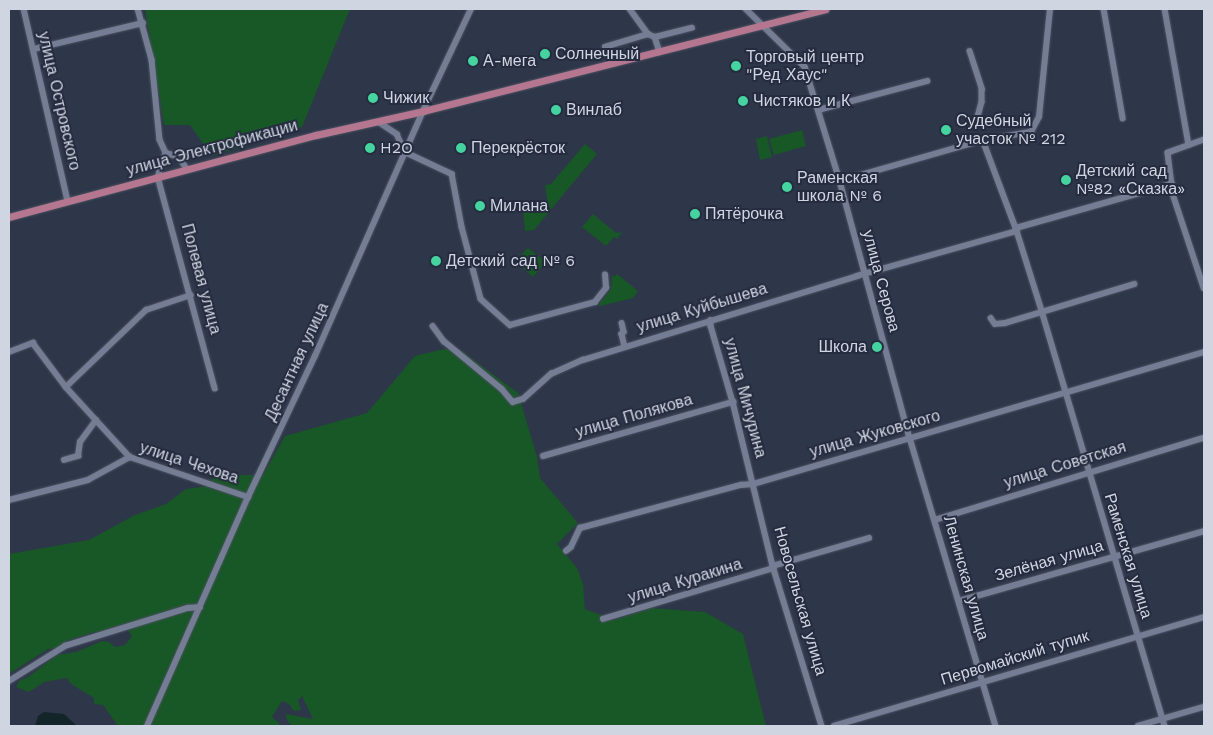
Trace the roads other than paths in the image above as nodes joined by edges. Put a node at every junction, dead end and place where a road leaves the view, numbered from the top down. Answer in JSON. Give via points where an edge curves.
{"nodes":[{"id":1,"x":24,"y":9,"type":"edge"},
{"id":2,"x":138,"y":9,"type":"edge"},
{"id":3,"x":471,"y":9,"type":"edge"},
{"id":4,"x":630,"y":9,"type":"edge"},
{"id":5,"x":746,"y":9,"type":"edge"},
{"id":6,"x":824,"y":9,"type":"edge"},
{"id":7,"x":1050,"y":9,"type":"edge"},
{"id":8,"x":1104,"y":9,"type":"edge"},
{"id":9,"x":1165,"y":9,"type":"edge"},
{"id":10,"x":143,"y":23,"type":"junction"},
{"id":11,"x":764,"y":26,"type":"junction"},
{"id":12,"x":692,"y":28,"type":"dead end"},
{"id":13,"x":648,"y":34,"type":"junction"},
{"id":14,"x":655,"y":37,"type":"junction"},
{"id":15,"x":606,"y":47,"type":"dead end"},
{"id":16,"x":34,"y":49,"type":"junction"},
{"id":17,"x":970,"y":51,"type":"dead end"},
{"id":18,"x":660,"y":52,"type":"junction"},
{"id":19,"x":926,"y":82,"type":"dead end"},
{"id":20,"x":818,"y":110,"type":"junction"},
{"id":21,"x":423,"y":112,"type":"junction"},
{"id":22,"x":1123,"y":118,"type":"dead end"},
{"id":23,"x":976,"y":121,"type":"dead end"},
{"id":24,"x":379,"y":122,"type":"junction"},
{"id":25,"x":983,"y":140,"type":"junction"},
{"id":26,"x":1204,"y":140,"type":"edge"},
{"id":27,"x":1188,"y":145,"type":"junction"},
{"id":28,"x":166,"y":152,"type":"junction"},
{"id":29,"x":405,"y":152,"type":"junction"},
{"id":30,"x":186,"y":170,"type":"junction"},
{"id":31,"x":158,"y":177,"type":"junction"},
{"id":32,"x":840,"y":181,"type":"junction"},
{"id":33,"x":1172,"y":184,"type":"junction"},
{"id":34,"x":68,"y":200,"type":"junction"},
{"id":35,"x":9,"y":217,"type":"edge"},
{"id":36,"x":1016,"y":230,"type":"junction"},
{"id":37,"x":864,"y":274,"type":"junction"},
{"id":38,"x":605,"y":275,"type":"dead end"},
{"id":39,"x":1134,"y":284,"type":"dead end"},
{"id":40,"x":1204,"y":286,"type":"edge"},
{"id":41,"x":191,"y":295,"type":"junction"},
{"id":42,"x":1042,"y":311,"type":"junction"},
{"id":43,"x":991,"y":318,"type":"dead end"},
{"id":44,"x":711,"y":320,"type":"junction"},
{"id":45,"x":622,"y":323,"type":"dead end"},
{"id":46,"x":433,"y":326,"type":"dead end"},
{"id":47,"x":625,"y":347,"type":"junction"},
{"id":48,"x":9,"y":352,"type":"edge"},
{"id":49,"x":1204,"y":352,"type":"edge"},
{"id":50,"x":66,"y":387,"type":"junction"},
{"id":51,"x":215,"y":388,"type":"dead end"},
{"id":52,"x":1065,"y":393,"type":"junction"},
{"id":53,"x":733,"y":402,"type":"junction"},
{"id":54,"x":96,"y":420,"type":"junction"},
{"id":55,"x":910,"y":438,"type":"junction"},
{"id":56,"x":1204,"y":438,"type":"edge"},
{"id":57,"x":543,"y":456,"type":"dead end"},
{"id":58,"x":130,"y":457,"type":"junction"},
{"id":59,"x":64,"y":460,"type":"dead end"},
{"id":60,"x":1088,"y":472,"type":"junction"},
{"id":61,"x":753,"y":484,"type":"junction"},
{"id":62,"x":248,"y":497,"type":"junction"},
{"id":63,"x":9,"y":500,"type":"edge"},
{"id":64,"x":935,"y":520,"type":"junction"},
{"id":65,"x":1204,"y":531,"type":"edge"},
{"id":66,"x":869,"y":538,"type":"dead end"},
{"id":67,"x":566,"y":552,"type":"dead end"},
{"id":68,"x":1114,"y":556,"type":"junction"},
{"id":69,"x":774,"y":567,"type":"junction"},
{"id":70,"x":959,"y":601,"type":"junction"},
{"id":71,"x":200,"y":607,"type":"junction"},
{"id":72,"x":1204,"y":617,"type":"edge"},
{"id":73,"x":603,"y":619,"type":"dead end"},
{"id":74,"x":1138,"y":636,"type":"junction"},
{"id":75,"x":9,"y":681,"type":"edge"},
{"id":76,"x":982,"y":682,"type":"junction"},
{"id":77,"x":1204,"y":707,"type":"edge"},
{"id":78,"x":1164,"y":719,"type":"junction"},
{"id":79,"x":147,"y":726,"type":"edge"},
{"id":80,"x":822,"y":726,"type":"edge"},
{"id":81,"x":834,"y":726,"type":"edge"},
{"id":82,"x":996,"y":726,"type":"edge"},
{"id":83,"x":1138,"y":726,"type":"edge"},
{"id":84,"x":1165,"y":726,"type":"edge"}],
"edges":[{"from":1,"to":16,"type":"street","name":"улица Островского"},
{"from":2,"to":10,"type":"street"},
{"from":3,"to":21,"type":"street","name":"Десантная улица"},
{"from":4,"to":13,"type":"street"},
{"from":5,"to":11,"type":"street","name":"улица Серова"},
{"from":6,"to":11,"type":"main road","name":"улица Электрофикации"},
{"from":7,"to":25,"type":"street","via":[[1039,117],[1035,127],[1031,132],[1020,135]]},
{"from":8,"to":22,"type":"street"},
{"from":9,"to":27,"type":"street"},
{"from":10,"to":16,"type":"street"},
{"from":10,"to":28,"type":"street","via":[[152,60],[160,140]]},
{"from":11,"to":18,"type":"main road","name":"улица Электрофикации"},
{"from":11,"to":20,"type":"street","name":"улица Серова","via":[[806,67]]},
{"from":12,"to":14,"type":"street"},
{"from":13,"to":14,"type":"street"},
{"from":13,"to":15,"type":"street"},
{"from":14,"to":18,"type":"street"},
{"from":16,"to":34,"type":"street","name":"улица Островского"},
{"from":17,"to":23,"type":"street","via":[[982,89]]},
{"from":18,"to":21,"type":"main road","name":"улица Электрофикации"},
{"from":19,"to":20,"type":"street"},
{"from":20,"to":32,"type":"street","name":"улица Серова"},
{"from":21,"to":24,"type":"main road","name":"улица Электрофикации"},
{"from":21,"to":29,"type":"street","name":"Десантная улица"},
{"from":24,"to":29,"type":"street","via":[[398,134]]},
{"from":24,"to":30,"type":"main road","name":"улица Электрофикации","via":[[316,135]]},
{"from":25,"to":32,"type":"street"},
{"from":25,"to":36,"type":"street","name":"Раменская улица"},
{"from":26,"to":27,"type":"street"},
{"from":27,"to":33,"type":"street","via":[[1168,152]]},
{"from":28,"to":30,"type":"street","via":[[179,157]]},
{"from":28,"to":31,"type":"street"},
{"from":29,"to":38,"type":"street","via":[[452,174],[479,294],[483,302],[510,325],[595,302],[606,288]]},
{"from":29,"to":62,"type":"street","name":"Десантная улица","via":[[315,356]]},
{"from":30,"to":31,"type":"main road","name":"улица Электрофикации"},
{"from":31,"to":34,"type":"main road","name":"улица Электрофикации"},
{"from":31,"to":41,"type":"street","name":"Полевая улица"},
{"from":32,"to":37,"type":"street","name":"улица Серова"},
{"from":33,"to":36,"type":"street","name":"улица Куйбышева"},
{"from":33,"to":40,"type":"street"},
{"from":34,"to":35,"type":"main road","name":"улица Электрофикации"},
{"from":36,"to":37,"type":"street","name":"улица Куйбышева"},
{"from":36,"to":42,"type":"street","name":"Раменская улица"},
{"from":37,"to":44,"type":"street","name":"улица Куйбышева"},
{"from":37,"to":55,"type":"street","name":"улица Серова"},
{"from":39,"to":42,"type":"street"},
{"from":41,"to":50,"type":"street","via":[[146,310]]},
{"from":41,"to":51,"type":"street","name":"Полевая улица"},
{"from":42,"to":43,"type":"street","via":[[1005,323],[995,324]]},
{"from":42,"to":52,"type":"street","name":"Раменская улица"},
{"from":44,"to":47,"type":"street","name":"улица Куйбышева"},
{"from":44,"to":53,"type":"street","name":"улица Мичурина"},
{"from":45,"to":47,"type":"street"},
{"from":46,"to":47,"type":"street","name":"улица Куйбышева","via":[[444,341],[513,402],[523,400],[552,374]]},
{"from":48,"to":50,"type":"street","via":[[33,343]]},
{"from":49,"to":52,"type":"street","name":"улица Жуковского"},
{"from":50,"to":54,"type":"street"},
{"from":52,"to":55,"type":"street","name":"улица Жуковского"},
{"from":52,"to":60,"type":"street","name":"Раменская улица"},
{"from":53,"to":57,"type":"street","name":"улица Полякова"},
{"from":53,"to":61,"type":"street","name":"улица Мичурина"},
{"from":54,"to":58,"type":"street"},
{"from":54,"to":59,"type":"street","via":[[80,442],[78,456]]},
{"from":55,"to":61,"type":"street","name":"улица Жуковского"},
{"from":55,"to":64,"type":"street","name":"Ленинская улица"},
{"from":56,"to":60,"type":"street","name":"улица Советская"},
{"from":58,"to":62,"type":"street","name":"улица Чехова"},
{"from":58,"to":63,"type":"street","name":"улица Чехова","via":[[88,480]]},
{"from":60,"to":64,"type":"street","name":"улица Советская"},
{"from":60,"to":68,"type":"street","name":"Раменская улица"},
{"from":61,"to":67,"type":"street","name":"улица Жуковского","via":[[580,528]]},
{"from":61,"to":69,"type":"street","name":"Новосельская улица"},
{"from":62,"to":71,"type":"street","name":"Десантная улица"},
{"from":64,"to":70,"type":"street","name":"Ленинская улица"},
{"from":65,"to":68,"type":"street","name":"Зелёная улица"},
{"from":66,"to":69,"type":"street","name":"улица Куракина"},
{"from":68,"to":70,"type":"street","name":"Зелёная улица"},
{"from":68,"to":74,"type":"street","name":"Раменская улица"},
{"from":69,"to":73,"type":"street","name":"улица Куракина"},
{"from":69,"to":80,"type":"street","name":"Новосельская улица"},
{"from":70,"to":76,"type":"street","name":"Ленинская улица"},
{"from":71,"to":75,"type":"street","via":[[65,646]]},
{"from":71,"to":79,"type":"street","name":"Десантная улица"},
{"from":72,"to":74,"type":"street","name":"Первомайский тупик"},
{"from":74,"to":76,"type":"street","name":"Первомайский тупик"},
{"from":74,"to":78,"type":"street","name":"Раменская улица"},
{"from":76,"to":81,"type":"street","name":"Первомайский тупик"},
{"from":76,"to":82,"type":"street","name":"Ленинская улица"},
{"from":77,"to":78,"type":"street"},
{"from":78,"to":83,"type":"street"},
{"from":78,"to":84,"type":"street","name":"Раменская улица"}]}
